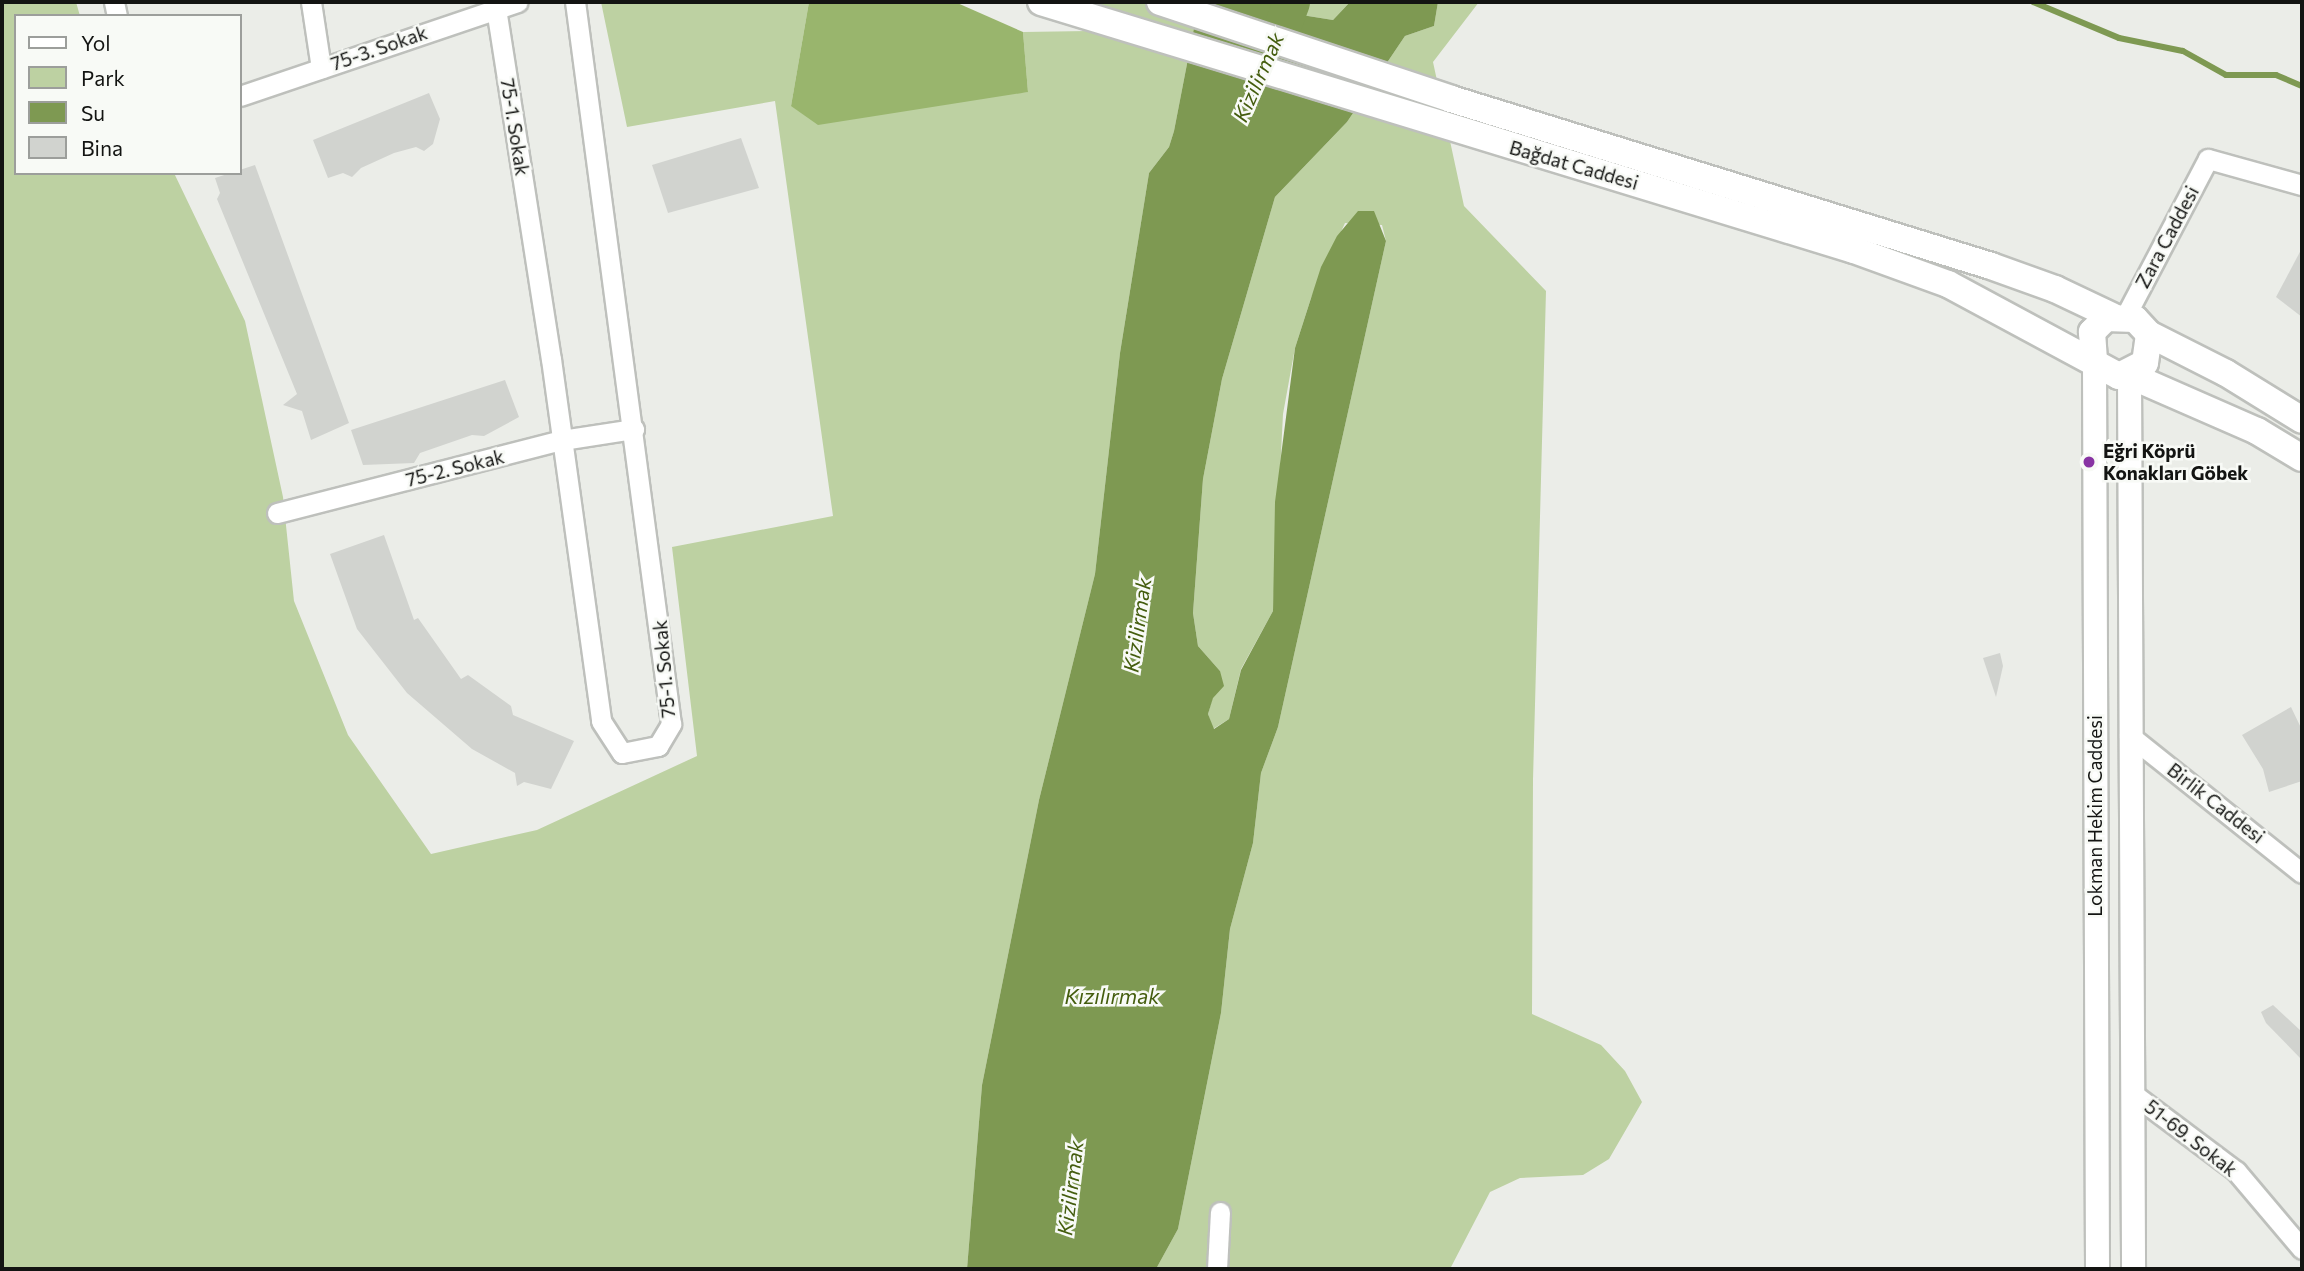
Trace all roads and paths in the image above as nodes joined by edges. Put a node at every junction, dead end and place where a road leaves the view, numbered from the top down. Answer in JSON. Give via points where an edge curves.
{"nodes":[{"id":1,"x":311,"y":2,"type":"edge"},
{"id":2,"x":518,"y":2,"type":"edge"},
{"id":3,"x":575,"y":2,"type":"edge"},
{"id":4,"x":1041,"y":2,"type":"edge"},
{"id":5,"x":1160,"y":2,"type":"edge"},
{"id":6,"x":496,"y":5,"type":"edge"},
{"id":7,"x":321,"y":68,"type":"junction"},
{"id":8,"x":242,"y":95,"type":"edge"},
{"id":9,"x":2302,"y":185,"type":"edge"},
{"id":10,"x":2119,"y":316,"type":"junction"},
{"id":11,"x":2149,"y":334,"type":"junction"},
{"id":12,"x":2094,"y":362,"type":"junction"},
{"id":13,"x":2129,"y":375,"type":"junction"},
{"id":14,"x":2302,"y":420,"type":"edge"},
{"id":15,"x":634,"y":429,"type":"junction"},
{"id":16,"x":562,"y":440,"type":"junction"},
{"id":17,"x":2302,"y":458,"type":"edge"},
{"id":18,"x":277,"y":513,"type":"dead end"},
{"id":19,"x":2129,"y":735,"type":"junction"},
{"id":20,"x":2302,"y":873,"type":"edge"},
{"id":21,"x":2132,"y":1093,"type":"junction"},
{"id":22,"x":1220,"y":1212,"type":"dead end"},
{"id":23,"x":2302,"y":1249,"type":"edge"},
{"id":24,"x":1217,"y":1269,"type":"edge"},
{"id":25,"x":2097,"y":1269,"type":"edge"},
{"id":26,"x":2133,"y":1269,"type":"edge"}],
"edges":[{"from":1,"to":7,"type":"street"},
{"from":2,"to":6,"type":"street","name":"75-3. Sokak"},
{"from":3,"to":15,"type":"street","name":"75-1. Sokak"},
{"from":4,"to":12,"type":"main road","name":"Bağdat Caddesi","via":[[1854,250],[1948,284]]},
{"from":5,"to":10,"type":"main road","name":"Bağdat Caddesi","via":[[1451,99],[1990,266]]},
{"from":6,"to":7,"type":"street","name":"75-3. Sokak"},
{"from":6,"to":16,"type":"street","name":"75-1. Sokak"},
{"from":7,"to":8,"type":"street","name":"75-3. Sokak"},
{"from":9,"to":10,"type":"street","name":"Zara Caddesi","via":[[2208,159]]},
{"from":10,"to":11,"type":"main road","name":"Bağdat Caddesi","via":[[2136,319]]},
{"from":10,"to":12,"type":"main road","via":[[2092,332]]},
{"from":11,"to":13,"type":"main road","via":[[2145,363]]},
{"from":11,"to":14,"type":"main road","name":"Bağdat Caddesi","via":[[2227,373]]},
{"from":12,"to":13,"type":"main road","name":"Bağdat Caddesi","via":[[2119,376]]},
{"from":12,"to":25,"type":"street","name":"Lokman Hekim Caddesi"},
{"from":13,"to":17,"type":"main road","name":"Bağdat Caddesi","via":[[2257,431]]},
{"from":13,"to":19,"type":"street","name":"Lokman Hekim Caddesi"},
{"from":15,"to":16,"type":"street","name":"75-2. Sokak"},
{"from":15,"to":16,"type":"street","name":"75-1. Sokak","via":[[671,724],[658,746],[622,753],[601,721]]},
{"from":16,"to":18,"type":"street","name":"75-2. Sokak"},
{"from":19,"to":20,"type":"street","name":"Birlik Caddesi"},
{"from":19,"to":21,"type":"street","name":"Lokman Hekim Caddesi"},
{"from":21,"to":23,"type":"street","name":"51-69. Sokak","via":[[2236,1171]]},
{"from":21,"to":26,"type":"street","name":"Lokman Hekim Caddesi"},
{"from":22,"to":24,"type":"street"}]}
